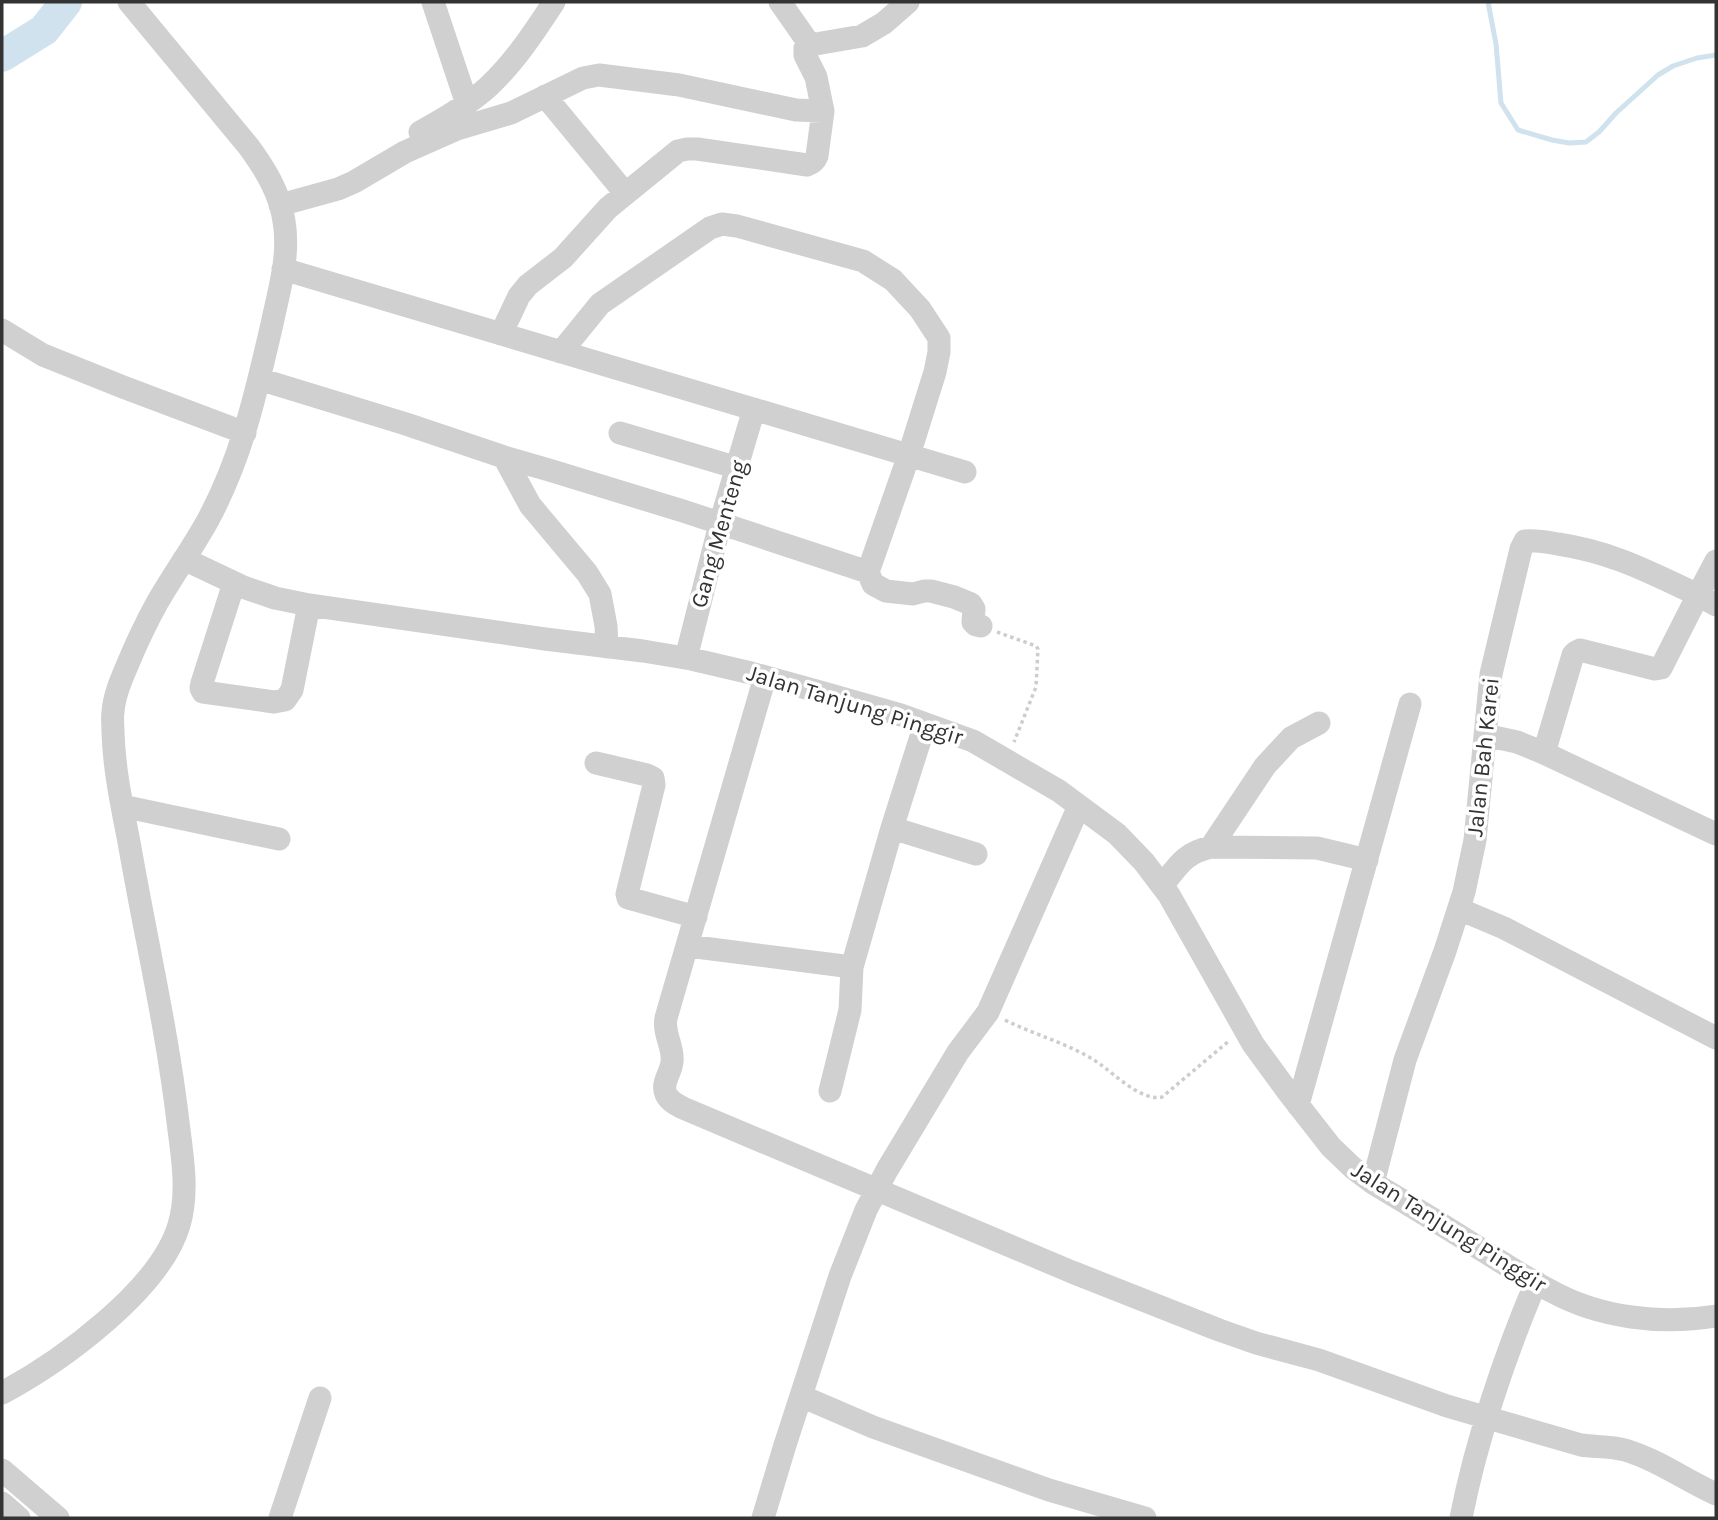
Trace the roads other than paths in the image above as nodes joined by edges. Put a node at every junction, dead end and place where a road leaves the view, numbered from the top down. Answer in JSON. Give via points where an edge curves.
{"nodes":[{"id":1,"x":129,"y":2,"type":"edge"},
{"id":2,"x":433,"y":2,"type":"edge"},
{"id":3,"x":554,"y":2,"type":"edge"},
{"id":4,"x":780,"y":2,"type":"edge"},
{"id":5,"x":903,"y":4,"type":"edge"},
{"id":6,"x":810,"y":45,"type":"junction"},
{"id":7,"x":545,"y":96,"type":"junction"},
{"id":8,"x":467,"y":104,"type":"junction"},
{"id":9,"x":823,"y":111,"type":"junction"},
{"id":10,"x":625,"y":193,"type":"junction"},
{"id":11,"x":278,"y":198,"type":"junction"},
{"id":12,"x":283,"y":270,"type":"junction"},
{"id":13,"x":2,"y":330,"type":"edge"},
{"id":14,"x":501,"y":334,"type":"junction"},
{"id":15,"x":561,"y":352,"type":"junction"},
{"id":16,"x":259,"y":379,"type":"junction"},
{"id":17,"x":754,"y":409,"type":"junction"},
{"id":18,"x":245,"y":433,"type":"junction"},
{"id":19,"x":620,"y":433,"type":"dead end"},
{"id":20,"x":909,"y":456,"type":"junction"},
{"id":21,"x":504,"y":457,"type":"junction"},
{"id":22,"x":738,"y":468,"type":"junction"},
{"id":23,"x":965,"y":472,"type":"dead end"},
{"id":24,"x":720,"y":524,"type":"junction"},
{"id":25,"x":184,"y":559,"type":"junction"},
{"id":26,"x":1716,"y":561,"type":"edge"},
{"id":27,"x":868,"y":572,"type":"junction"},
{"id":28,"x":234,"y":583,"type":"junction"},
{"id":29,"x":1707,"y":600,"type":"edge"},
{"id":30,"x":309,"y":605,"type":"junction"},
{"id":31,"x":981,"y":626,"type":"road end"},
{"id":32,"x":607,"y":647,"type":"junction"},
{"id":33,"x":686,"y":658,"type":"junction"},
{"id":34,"x":765,"y":677,"type":"junction"},
{"id":35,"x":1410,"y":704,"type":"dead end"},
{"id":36,"x":1319,"y":723,"type":"dead end"},
{"id":37,"x":925,"y":724,"type":"junction"},
{"id":38,"x":1485,"y":735,"type":"junction"},
{"id":39,"x":1544,"y":753,"type":"junction"},
{"id":40,"x":596,"y":763,"type":"dead end"},
{"id":41,"x":122,"y":806,"type":"junction"},
{"id":42,"x":1079,"y":806,"type":"junction"},
{"id":43,"x":892,"y":828,"type":"junction"},
{"id":44,"x":1716,"y":834,"type":"edge"},
{"id":45,"x":279,"y":839,"type":"dead end"},
{"id":46,"x":1211,"y":846,"type":"junction"},
{"id":47,"x":976,"y":854,"type":"dead end"},
{"id":48,"x":1367,"y":860,"type":"junction"},
{"id":49,"x":1162,"y":886,"type":"junction"},
{"id":50,"x":1459,"y":909,"type":"junction"},
{"id":51,"x":696,"y":917,"type":"junction"},
{"id":52,"x":688,"y":946,"type":"junction"},
{"id":53,"x":852,"y":967,"type":"junction"},
{"id":54,"x":1716,"y":1038,"type":"edge"},
{"id":55,"x":830,"y":1091,"type":"dead end"},
{"id":56,"x":1298,"y":1105,"type":"junction"},
{"id":57,"x":1373,"y":1183,"type":"junction"},
{"id":58,"x":877,"y":1189,"type":"junction"},
{"id":59,"x":1536,"y":1282,"type":"junction"},
{"id":60,"x":1716,"y":1316,"type":"edge"},
{"id":61,"x":2,"y":1393,"type":"edge"},
{"id":62,"x":801,"y":1396,"type":"junction"},
{"id":63,"x":320,"y":1398,"type":"dead end"},
{"id":64,"x":1488,"y":1417,"type":"junction"},
{"id":65,"x":2,"y":1469,"type":"edge"},
{"id":66,"x":1716,"y":1494,"type":"edge"},
{"id":67,"x":2,"y":1503,"type":"edge"},
{"id":68,"x":19,"y":1518,"type":"edge"},
{"id":69,"x":58,"y":1518,"type":"edge"},
{"id":70,"x":280,"y":1518,"type":"edge"},
{"id":71,"x":763,"y":1518,"type":"edge"},
{"id":72,"x":1145,"y":1518,"type":"edge"},
{"id":73,"x":1461,"y":1518,"type":"edge"}],
"edges":[{"from":1,"to":11,"type":"street","via":[[249,147]]},
{"from":2,"to":8,"type":"street"},
{"from":3,"to":8,"type":"street","via":[[513,60]]},
{"from":4,"to":6,"type":"street"},
{"from":5,"to":6,"type":"street","via":[[862,36]]},
{"from":6,"to":9,"type":"street","via":[[805,55],[816,77]]},
{"from":7,"to":9,"type":"street","via":[[598,75]]},
{"from":7,"to":10,"type":"street"},
{"from":7,"to":11,"type":"street","via":[[405,152],[338,189]]},
{"from":8,"to":11,"type":"street","via":[[352,167]]},
{"from":9,"to":10,"type":"street","via":[[817,156],[811,164],[687,149],[678,151]]},
{"from":10,"to":14,"type":"street","via":[[563,258],[528,285]]},
{"from":11,"to":12,"type":"street","via":[[286,243]]},
{"from":12,"to":14,"type":"street"},
{"from":12,"to":16,"type":"street"},
{"from":13,"to":18,"type":"street","via":[[43,355]]},
{"from":14,"to":15,"type":"street"},
{"from":15,"to":17,"type":"street"},
{"from":15,"to":20,"type":"street","via":[[600,304],[722,224],[863,261],[893,280],[939,338],[935,372]]},
{"from":16,"to":18,"type":"street"},
{"from":16,"to":21,"type":"street"},
{"from":17,"to":20,"type":"street"},
{"from":17,"to":22,"type":"street","name":"Gang Menteng"},
{"from":18,"to":25,"type":"street","via":[[234,467]]},
{"from":19,"to":22,"type":"street"},
{"from":20,"to":23,"type":"street"},
{"from":20,"to":27,"type":"street"},
{"from":21,"to":24,"type":"street"},
{"from":21,"to":32,"type":"street","via":[[530,505],[600,594]]},
{"from":22,"to":24,"type":"street","name":"Gang Menteng"},
{"from":24,"to":27,"type":"street"},
{"from":24,"to":33,"type":"street","name":"Gang Menteng"},
{"from":25,"to":28,"type":"street","name":"Jalan Tanjung Pinggir"},
{"from":25,"to":41,"type":"street","via":[[157,604],[117,692],[114,746]]},
{"from":26,"to":29,"type":"street"},
{"from":27,"to":31,"type":"street","via":[[873,584],[886,591],[931,591],[971,604],[973,622]]},
{"from":28,"to":30,"type":"street","name":"Jalan Tanjung Pinggir"},
{"from":28,"to":30,"type":"street","via":[[203,692],[285,700],[292,690]]},
{"from":29,"to":38,"type":"street","name":"Jalan Bah Karei","via":[[1615,557],[1585,548],[1525,541],[1491,674]]},
{"from":29,"to":39,"type":"street","via":[[1661,668],[1576,652]]},
{"from":30,"to":32,"type":"street","name":"Jalan Tanjung Pinggir"},
{"from":32,"to":33,"type":"street","name":"Jalan Tanjung Pinggir"},
{"from":33,"to":34,"type":"street","name":"Jalan Tanjung Pinggir"},
{"from":34,"to":37,"type":"street","name":"Jalan Tanjung Pinggir"},
{"from":34,"to":51,"type":"street"},
{"from":35,"to":48,"type":"street"},
{"from":36,"to":46,"type":"street","via":[[1291,738],[1265,766]]},
{"from":37,"to":42,"type":"street","name":"Jalan Tanjung Pinggir","via":[[973,741]]},
{"from":37,"to":43,"type":"street"},
{"from":38,"to":39,"type":"street"},
{"from":38,"to":50,"type":"street","name":"Jalan Bah Karei","via":[[1475,839]]},
{"from":39,"to":44,"type":"street"},
{"from":40,"to":51,"type":"street","via":[[653,778],[628,898]]},
{"from":41,"to":45,"type":"street"},
{"from":41,"to":61,"type":"street","via":[[172,1075],[183,1208],[171,1245],[149,1278],[109,1319]]},
{"from":42,"to":49,"type":"street","name":"Jalan Tanjung Pinggir","via":[[1117,834]]},
{"from":42,"to":58,"type":"street","via":[[988,1012],[958,1052]]},
{"from":43,"to":47,"type":"street"},
{"from":43,"to":53,"type":"street"},
{"from":46,"to":48,"type":"street","via":[[1317,848]]},
{"from":46,"to":49,"type":"street","via":[[1185,857]]},
{"from":48,"to":56,"type":"street"},
{"from":49,"to":56,"type":"street","name":"Jalan Tanjung Pinggir","via":[[1253,1044]]},
{"from":50,"to":54,"type":"street"},
{"from":50,"to":57,"type":"street","name":"Jalan Bah Karei","via":[[1405,1060]]},
{"from":51,"to":52,"type":"street"},
{"from":52,"to":53,"type":"street"},
{"from":52,"to":58,"type":"street","via":[[664,1027],[672,1062],[665,1092],[671,1101]]},
{"from":53,"to":55,"type":"street","via":[[850,1010]]},
{"from":56,"to":57,"type":"street","name":"Jalan Tanjung Pinggir","via":[[1331,1147]]},
{"from":57,"to":59,"type":"street","name":"Jalan Tanjung Pinggir"},
{"from":58,"to":62,"type":"street","via":[[852,1242]]},
{"from":58,"to":64,"type":"street","via":[[1219,1330]]},
{"from":59,"to":60,"type":"street","name":"Jalan Tanjung Pinggir","via":[[1587,1307],[1623,1316],[1661,1321]]},
{"from":59,"to":64,"type":"street"},
{"from":62,"to":71,"type":"street"},
{"from":62,"to":72,"type":"street","via":[[1049,1490]]},
{"from":63,"to":70,"type":"street"},
{"from":64,"to":66,"type":"street","via":[[1581,1445],[1627,1450]]},
{"from":64,"to":73,"type":"street"},
{"from":65,"to":69,"type":"street"},
{"from":67,"to":68,"type":"street"}]}
